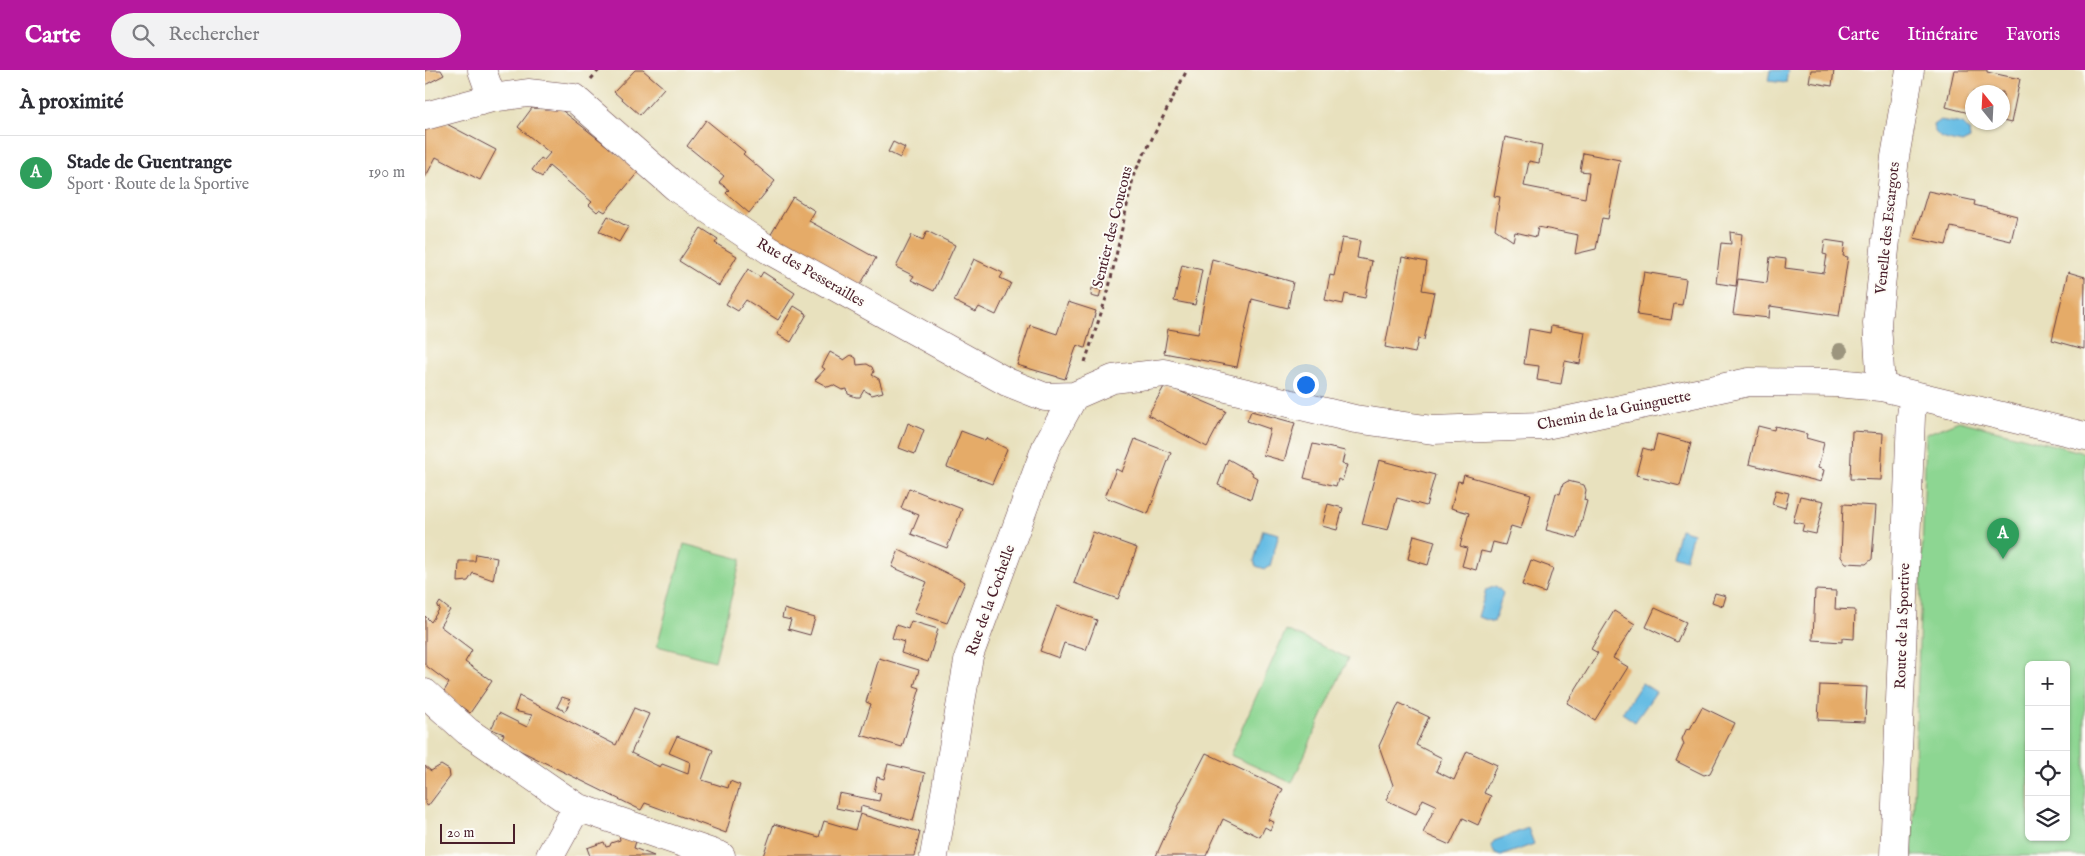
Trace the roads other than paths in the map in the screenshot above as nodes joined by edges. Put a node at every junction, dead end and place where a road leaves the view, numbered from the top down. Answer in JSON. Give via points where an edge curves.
{"nodes":[{"id":1,"x":482,"y":70,"type":"edge"},
{"id":2,"x":1910,"y":70,"type":"edge"},
{"id":3,"x":492,"y":98,"type":"junction"},
{"id":4,"x":425,"y":116,"type":"edge"},
{"id":5,"x":1881,"y":388,"type":"junction"},
{"id":6,"x":1914,"y":395,"type":"junction"},
{"id":7,"x":1075,"y":396,"type":"junction"},
{"id":8,"x":2085,"y":436,"type":"edge"},
{"id":9,"x":425,"y":693,"type":"edge"},
{"id":10,"x":577,"y":808,"type":"junction"},
{"id":11,"x":550,"y":856,"type":"edge"},
{"id":12,"x":721,"y":856,"type":"edge"},
{"id":13,"x":933,"y":856,"type":"edge"},
{"id":14,"x":1894,"y":856,"type":"edge"}],
"edges":[{"from":1,"to":3,"type":"street"},
{"from":2,"to":5,"type":"street","name":"Venelle des Escargots","via":[[1895,157],[1877,323]]},
{"from":3,"to":4,"type":"street"},
{"from":3,"to":7,"type":"street","name":"Rue des Pesserailles","via":[[527,93],[574,98],[678,189],[769,250],[1007,382],[1045,396]]},
{"from":5,"to":6,"type":"street","name":"Chemin de la Guinguette"},
{"from":5,"to":7,"type":"street","name":"Chemin de la Guinguette","via":[[1836,383],[1749,382],[1541,426],[1433,430],[1355,419],[1164,372],[1113,379]]},
{"from":6,"to":8,"type":"street","name":"Chemin de la Guinguette"},
{"from":6,"to":14,"type":"street","name":"Route de la Sportive"},
{"from":7,"to":13,"type":"street","name":"Rue de la Cochelle","via":[[1046,447],[969,656]]},
{"from":9,"to":10,"type":"street","via":[[467,730]]},
{"from":10,"to":11,"type":"street"},
{"from":10,"to":12,"type":"street"}]}
